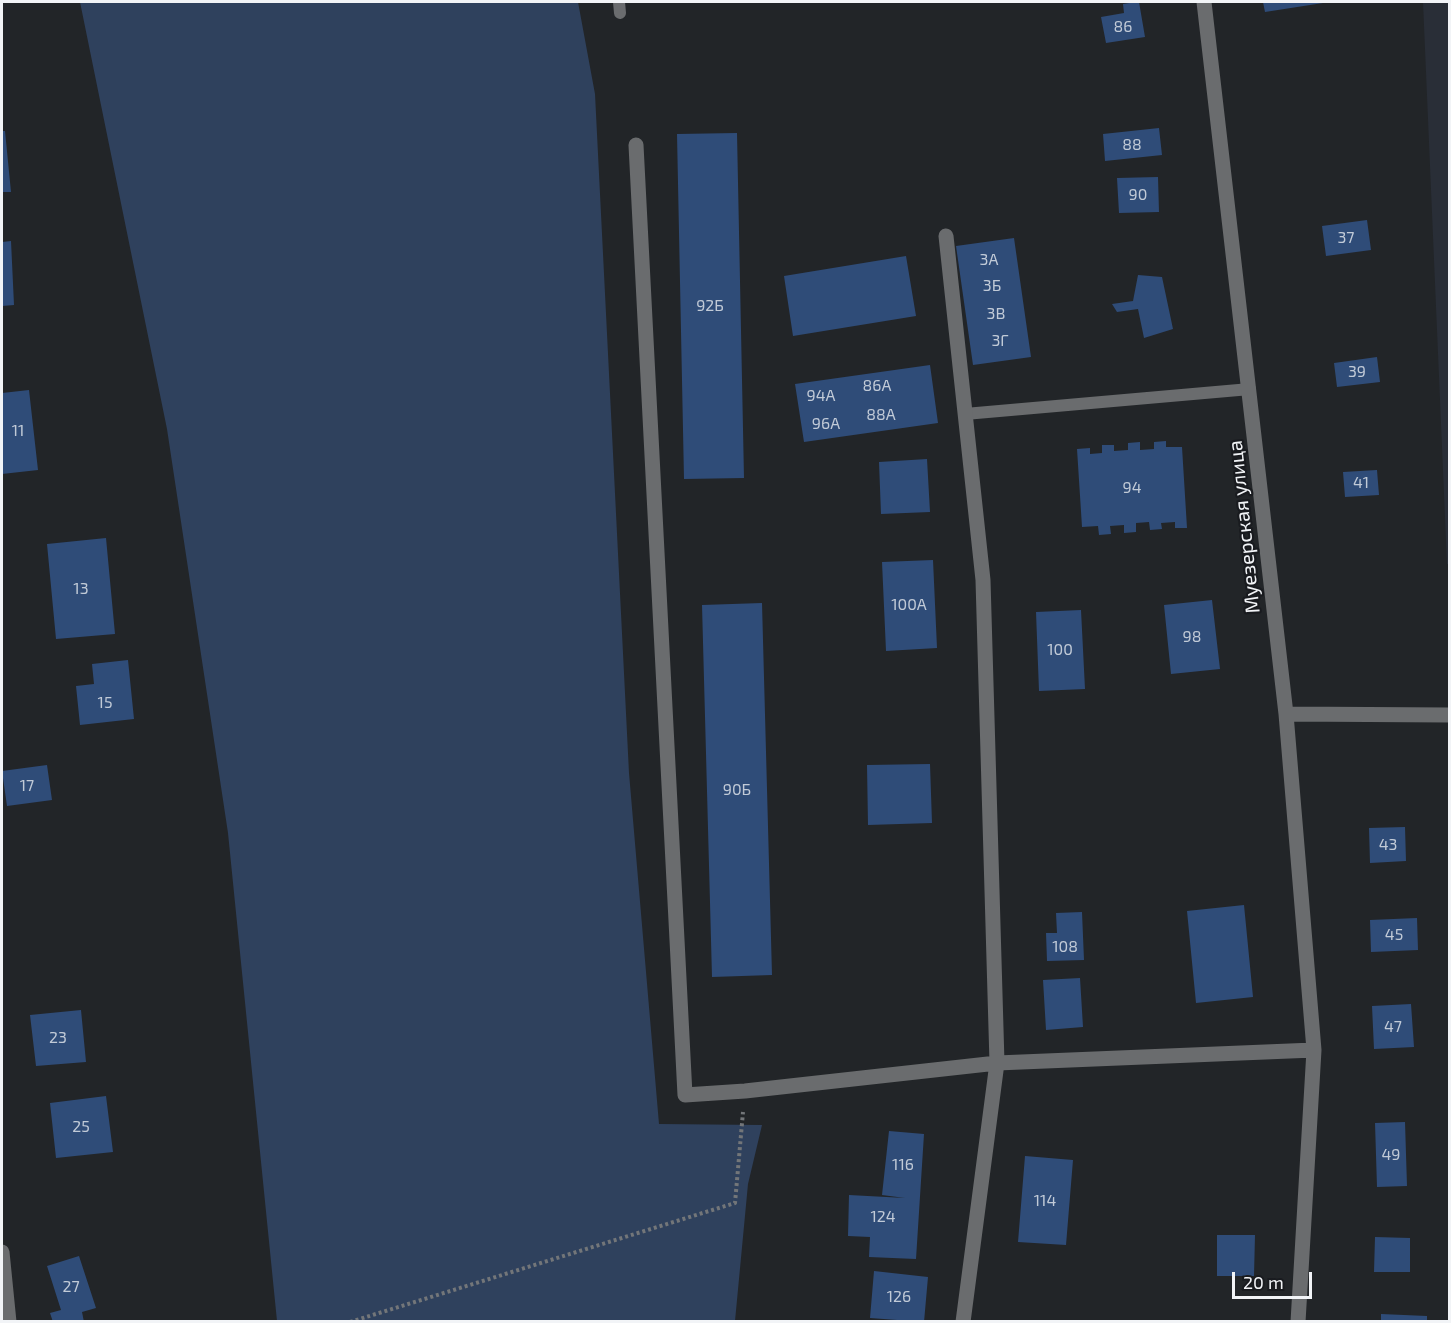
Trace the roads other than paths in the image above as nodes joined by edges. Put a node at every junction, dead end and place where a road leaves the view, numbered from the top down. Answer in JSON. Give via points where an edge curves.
{"nodes":[{"id":1,"x":1204,"y":2,"type":"edge"},
{"id":2,"x":636,"y":145,"type":"dead end"},
{"id":3,"x":946,"y":236,"type":"dead end"},
{"id":4,"x":1250,"y":389,"type":"junction"},
{"id":5,"x":965,"y":414,"type":"junction"},
{"id":6,"x":1286,"y":714,"type":"junction"},
{"id":7,"x":1449,"y":715,"type":"edge"},
{"id":8,"x":1314,"y":1050,"type":"junction"},
{"id":9,"x":997,"y":1063,"type":"junction"},
{"id":10,"x":2,"y":1252,"type":"edge"},
{"id":11,"x":9,"y":1322,"type":"edge"},
{"id":12,"x":963,"y":1322,"type":"edge"},
{"id":13,"x":1298,"y":1322,"type":"edge"}],
"edges":[{"from":1,"to":4,"type":"street","name":"Муезерская улица"},
{"from":2,"to":9,"type":"street","via":[[685,1095]]},
{"from":3,"to":5,"type":"street"},
{"from":4,"to":5,"type":"lane"},
{"from":4,"to":6,"type":"street","name":"Муезерская улица"},
{"from":5,"to":9,"type":"street","via":[[983,580]]},
{"from":6,"to":7,"type":"street"},
{"from":6,"to":8,"type":"street","name":"Муезерская улица"},
{"from":8,"to":9,"type":"street"},
{"from":8,"to":13,"type":"street","name":"Муезерская улица"},
{"from":9,"to":12,"type":"street"},
{"from":10,"to":11,"type":"street"}]}
